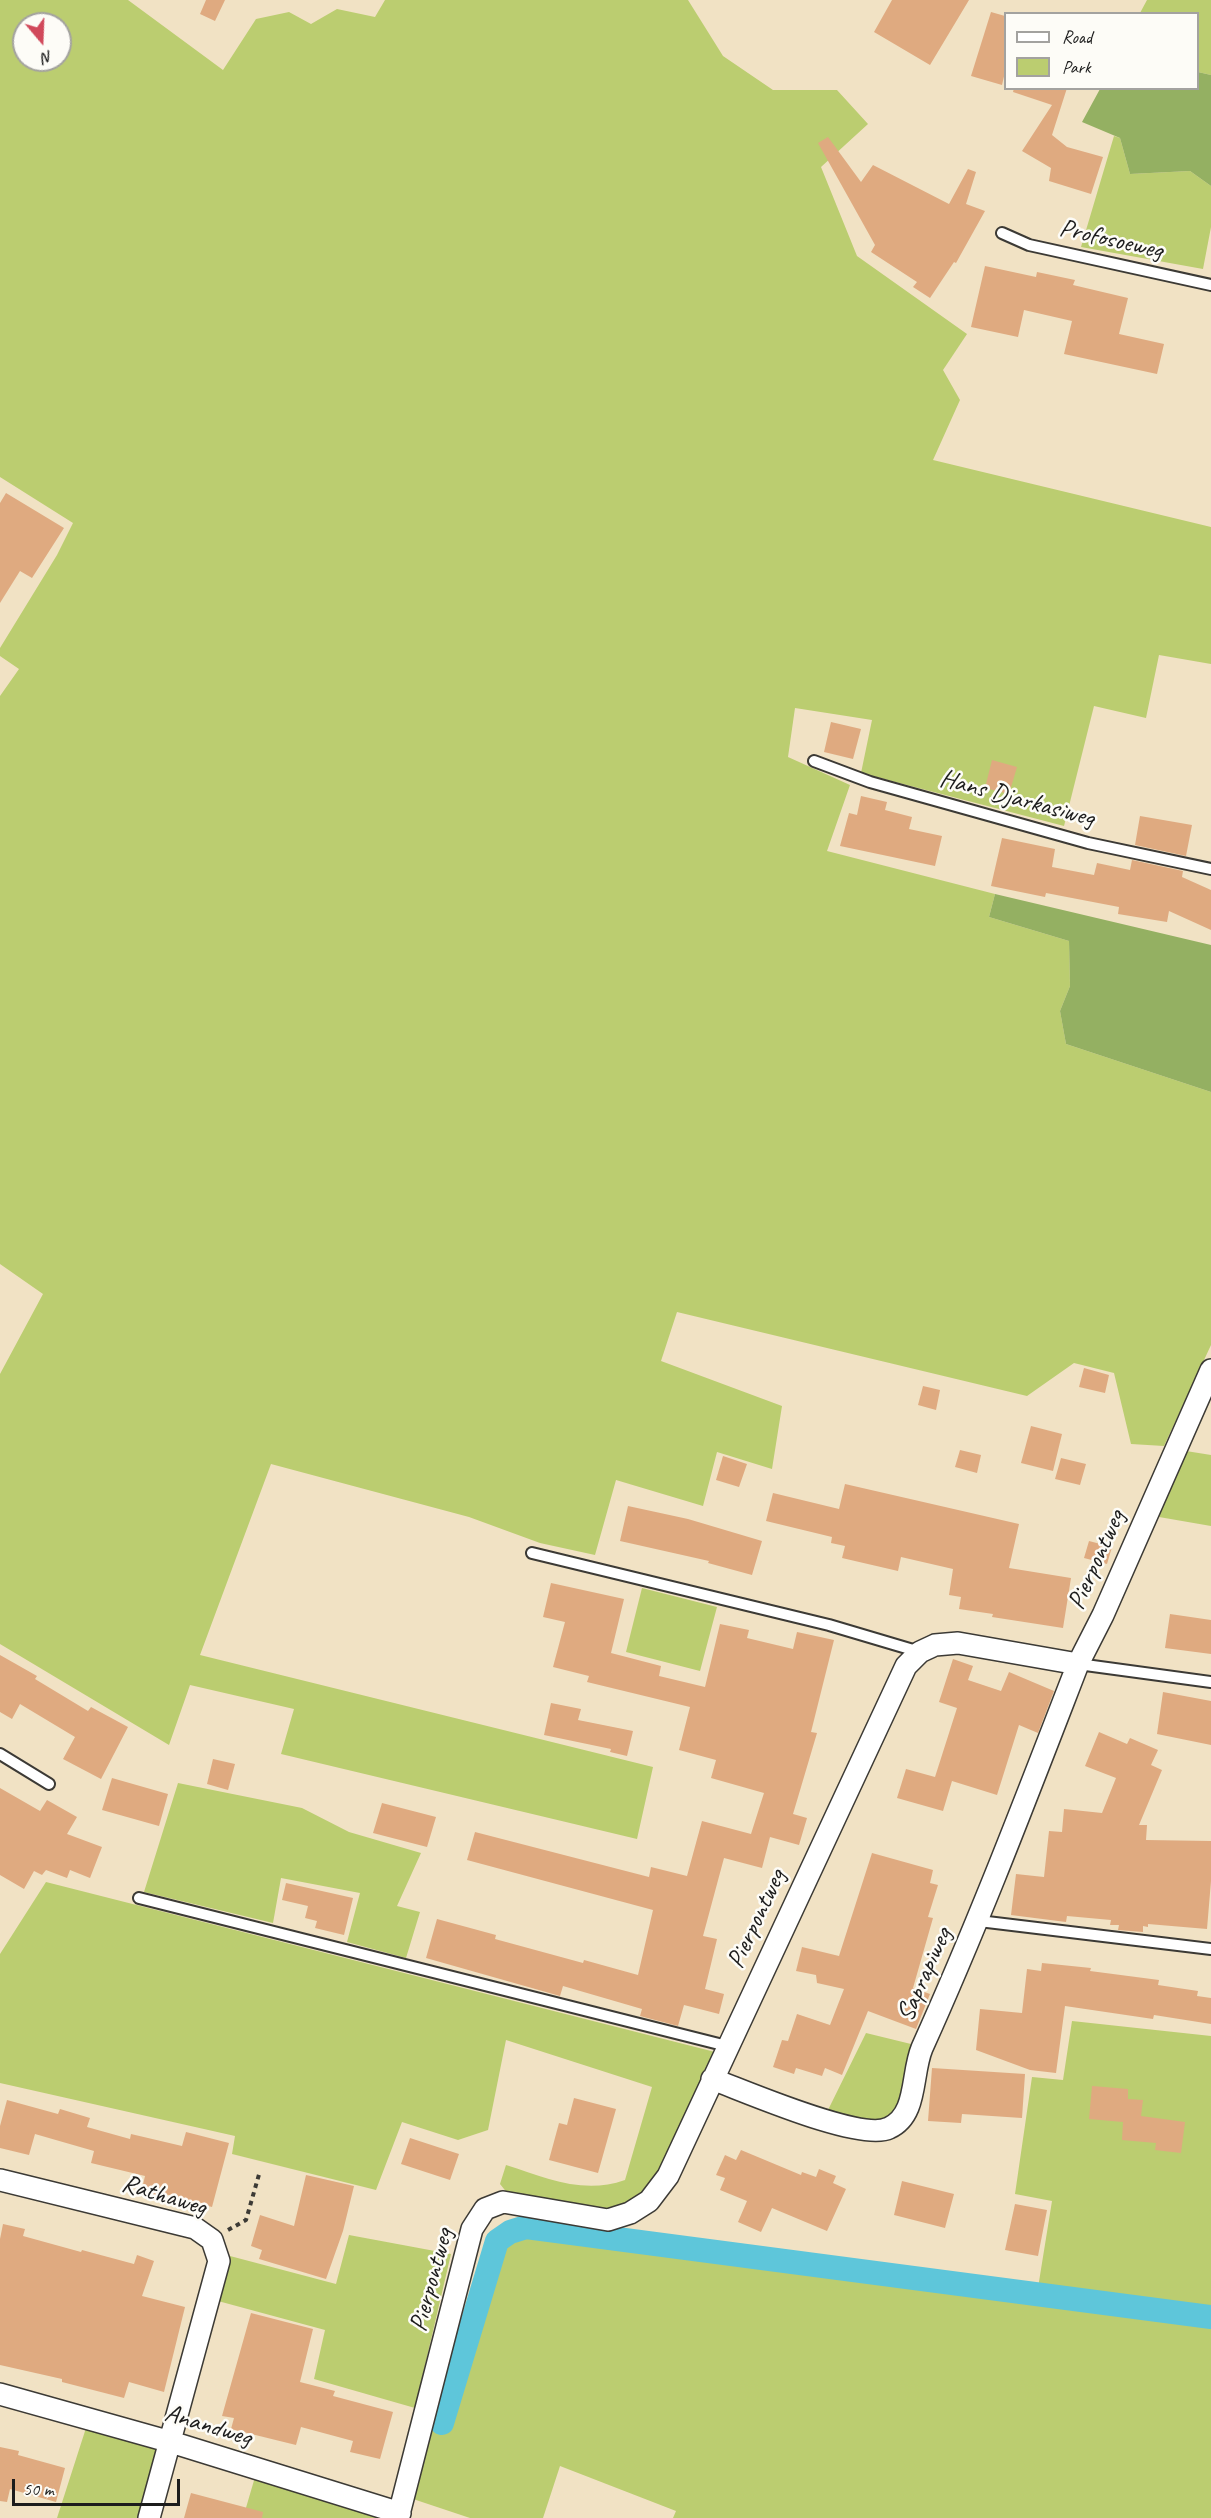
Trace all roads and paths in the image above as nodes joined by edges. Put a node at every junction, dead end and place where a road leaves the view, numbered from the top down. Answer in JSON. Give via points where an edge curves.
{"nodes":[{"id":1,"x":1002,"y":233,"type":"dead end"},
{"id":2,"x":1211,"y":285,"type":"edge"},
{"id":3,"x":814,"y":761,"type":"dead end"},
{"id":4,"x":1211,"y":869,"type":"edge"},
{"id":5,"x":1211,"y":1370,"type":"edge"},
{"id":6,"x":532,"y":1553,"type":"dead end"},
{"id":7,"x":920,"y":1652,"type":"junction"},
{"id":8,"x":1078,"y":1664,"type":"junction"},
{"id":9,"x":1211,"y":1682,"type":"edge"},
{"id":10,"x":0,"y":1754,"type":"edge"},
{"id":11,"x":49,"y":1784,"type":"dead end"},
{"id":12,"x":139,"y":1898,"type":"dead end"},
{"id":13,"x":979,"y":1922,"type":"junction"},
{"id":14,"x":1211,"y":1949,"type":"edge"},
{"id":15,"x":727,"y":2046,"type":"junction"},
{"id":16,"x":712,"y":2079,"type":"junction"},
{"id":17,"x":260,"y":2171,"type":"dead end"},
{"id":18,"x":0,"y":2180,"type":"edge"},
{"id":19,"x":212,"y":2240,"type":"junction"},
{"id":20,"x":0,"y":2394,"type":"edge"},
{"id":21,"x":171,"y":2442,"type":"junction"},
{"id":22,"x":399,"y":2515,"type":"edge"},
{"id":23,"x":149,"y":2518,"type":"edge"}],
"edges":[{"from":1,"to":2,"type":"lane","name":"Profosoeweg","via":[[1029,244]]},
{"from":3,"to":4,"type":"lane","name":"Hans Djarkasiweg","via":[[870,782],[1088,843]]},
{"from":5,"to":8,"type":"street","name":"Pierpontweg"},
{"from":6,"to":7,"type":"lane","via":[[829,1624]]},
{"from":7,"to":8,"type":"street","via":[[935,1645],[958,1644]]},
{"from":7,"to":15,"type":"street","name":"Pierpontweg","via":[[906,1666]]},
{"from":8,"to":9,"type":"lane"},
{"from":8,"to":13,"type":"street","name":"Saprapiweg"},
{"from":10,"to":11,"type":"lane"},
{"from":12,"to":15,"type":"lane"},
{"from":13,"to":14,"type":"lane"},
{"from":13,"to":16,"type":"street","name":"Saprapiweg","via":[[916,2062],[911,2103],[896,2125],[882,2131],[854,2128]]},
{"from":15,"to":16,"type":"street","name":"Pierpontweg"},
{"from":16,"to":22,"type":"street","name":"Pierpontweg","via":[[668,2176],[649,2201],[630,2213],[608,2220],[503,2202],[484,2209],[472,2229]]},
{"from":17,"to":19,"type":"path","via":[[246,2220]]},
{"from":18,"to":19,"type":"street","name":"Rathaweg","via":[[195,2228]]},
{"from":19,"to":21,"type":"street","name":"Rathaweg","via":[[219,2261]]},
{"from":20,"to":21,"type":"street","name":"Anandweg"},
{"from":21,"to":22,"type":"street","name":"Anandweg"},
{"from":21,"to":23,"type":"street","name":"Rathaweg"}]}
